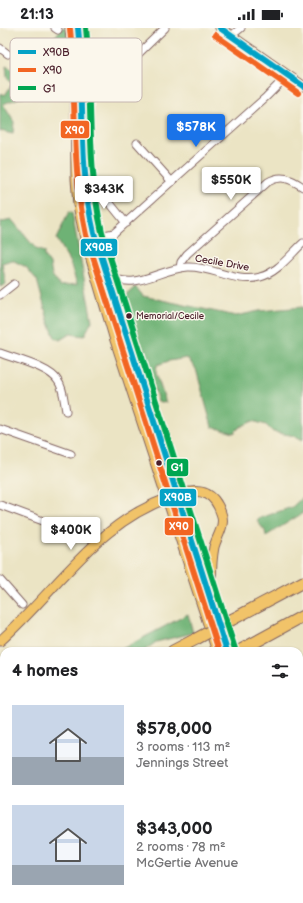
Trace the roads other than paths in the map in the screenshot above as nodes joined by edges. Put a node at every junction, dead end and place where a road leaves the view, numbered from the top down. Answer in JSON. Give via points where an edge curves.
{"nodes":[{"id":1,"x":70,"y":28,"type":"edge"},
{"id":2,"x":78,"y":28,"type":"edge"},
{"id":3,"x":166,"y":28,"type":"edge"},
{"id":4,"x":220,"y":28,"type":"edge"},
{"id":5,"x":241,"y":28,"type":"edge"},
{"id":6,"x":231,"y":36,"type":"junction"},
{"id":7,"x":71,"y":38,"type":"edge"},
{"id":8,"x":79,"y":38,"type":"edge"},
{"id":9,"x":0,"y":48,"type":"edge"},
{"id":10,"x":142,"y":51,"type":"edge"},
{"id":11,"x":8,"y":54,"type":"dead end"},
{"id":12,"x":288,"y":75,"type":"junction"},
{"id":13,"x":303,"y":86,"type":"edge"},
{"id":14,"x":75,"y":102,"type":"edge"},
{"id":15,"x":83,"y":102,"type":"edge"},
{"id":16,"x":137,"y":143,"type":"dead end"},
{"id":17,"x":172,"y":182,"type":"junction"},
{"id":18,"x":96,"y":186,"type":"dead end"},
{"id":19,"x":303,"y":187,"type":"edge"},
{"id":20,"x":126,"y":223,"type":"junction"},
{"id":21,"x":92,"y":228,"type":"junction"},
{"id":22,"x":114,"y":233,"type":"junction"},
{"id":23,"x":303,"y":243,"type":"edge"},
{"id":24,"x":100,"y":255,"type":"junction"},
{"id":25,"x":180,"y":268,"type":"junction"},
{"id":26,"x":106,"y":274,"type":"junction"},
{"id":27,"x":14,"y":284,"type":"dead end"},
{"id":28,"x":0,"y":295,"type":"edge"},
{"id":29,"x":0,"y":353,"type":"edge"},
{"id":30,"x":66,"y":411,"type":"dead end"},
{"id":31,"x":0,"y":429,"type":"edge"},
{"id":32,"x":70,"y":454,"type":"dead end"},
{"id":33,"x":177,"y":495,"type":"junction"},
{"id":34,"x":168,"y":498,"type":"junction"},
{"id":35,"x":0,"y":505,"type":"edge"},
{"id":36,"x":78,"y":534,"type":"dead end"},
{"id":37,"x":0,"y":580,"type":"edge"},
{"id":38,"x":303,"y":582,"type":"edge"},
{"id":39,"x":22,"y":605,"type":"dead end"},
{"id":40,"x":213,"y":608,"type":"junction"},
{"id":41,"x":303,"y":616,"type":"edge"},
{"id":42,"x":303,"y":622,"type":"edge"},
{"id":43,"x":271,"y":634,"type":"junction"},
{"id":44,"x":0,"y":641,"type":"edge"},
{"id":45,"x":181,"y":647,"type":"edge"},
{"id":46,"x":216,"y":647,"type":"edge"},
{"id":47,"x":227,"y":647,"type":"edge"},
{"id":48,"x":247,"y":647,"type":"edge"}],
"edges":[{"from":1,"to":7,"type":"main road"},
{"from":2,"to":8,"type":"main road"},
{"from":3,"to":10,"type":"street"},
{"from":4,"to":6,"type":"main road"},
{"from":5,"to":6,"type":"street"},
{"from":6,"to":12,"type":"main road"},
{"from":9,"to":11,"type":"street"},
{"from":12,"to":13,"type":"main road"},
{"from":12,"to":17,"type":"street"},
{"from":14,"to":34,"type":"main road","via":[[76,186],[85,239],[114,337]]},
{"from":15,"to":21,"type":"main road","via":[[84,172]]},
{"from":16,"to":17,"type":"street"},
{"from":17,"to":20,"type":"street"},
{"from":18,"to":20,"type":"street"},
{"from":19,"to":25,"type":"street","via":[[283,178],[275,178],[268,182],[187,254]]},
{"from":20,"to":22,"type":"street"},
{"from":21,"to":22,"type":"street","via":[[104,235]]},
{"from":21,"to":24,"type":"main road"},
{"from":22,"to":24,"type":"street"},
{"from":23,"to":25,"type":"street","name":"Cecile Drive","via":[[273,271],[259,278],[243,278],[199,268]]},
{"from":24,"to":26,"type":"main road"},
{"from":25,"to":26,"type":"street","name":"Cecile Drive","via":[[132,282],[118,281]]},
{"from":26,"to":33,"type":"main road"},
{"from":27,"to":28,"type":"street"},
{"from":29,"to":30,"type":"street","via":[[50,373],[58,380]]},
{"from":31,"to":32,"type":"street"},
{"from":33,"to":34,"type":"main road"},
{"from":33,"to":40,"type":"main road"},
{"from":33,"to":40,"type":"main road","via":[[193,490],[204,492],[212,497],[222,515],[211,572]]},
{"from":34,"to":44,"type":"main road","via":[[129,517],[105,534]]},
{"from":34,"to":46,"type":"main road"},
{"from":35,"to":36,"type":"street"},
{"from":37,"to":39,"type":"street"},
{"from":38,"to":45,"type":"highway","bridge":true},
{"from":40,"to":47,"type":"main road"},
{"from":41,"to":43,"type":"highway"},
{"from":42,"to":43,"type":"highway"},
{"from":43,"to":48,"type":"highway"}]}
